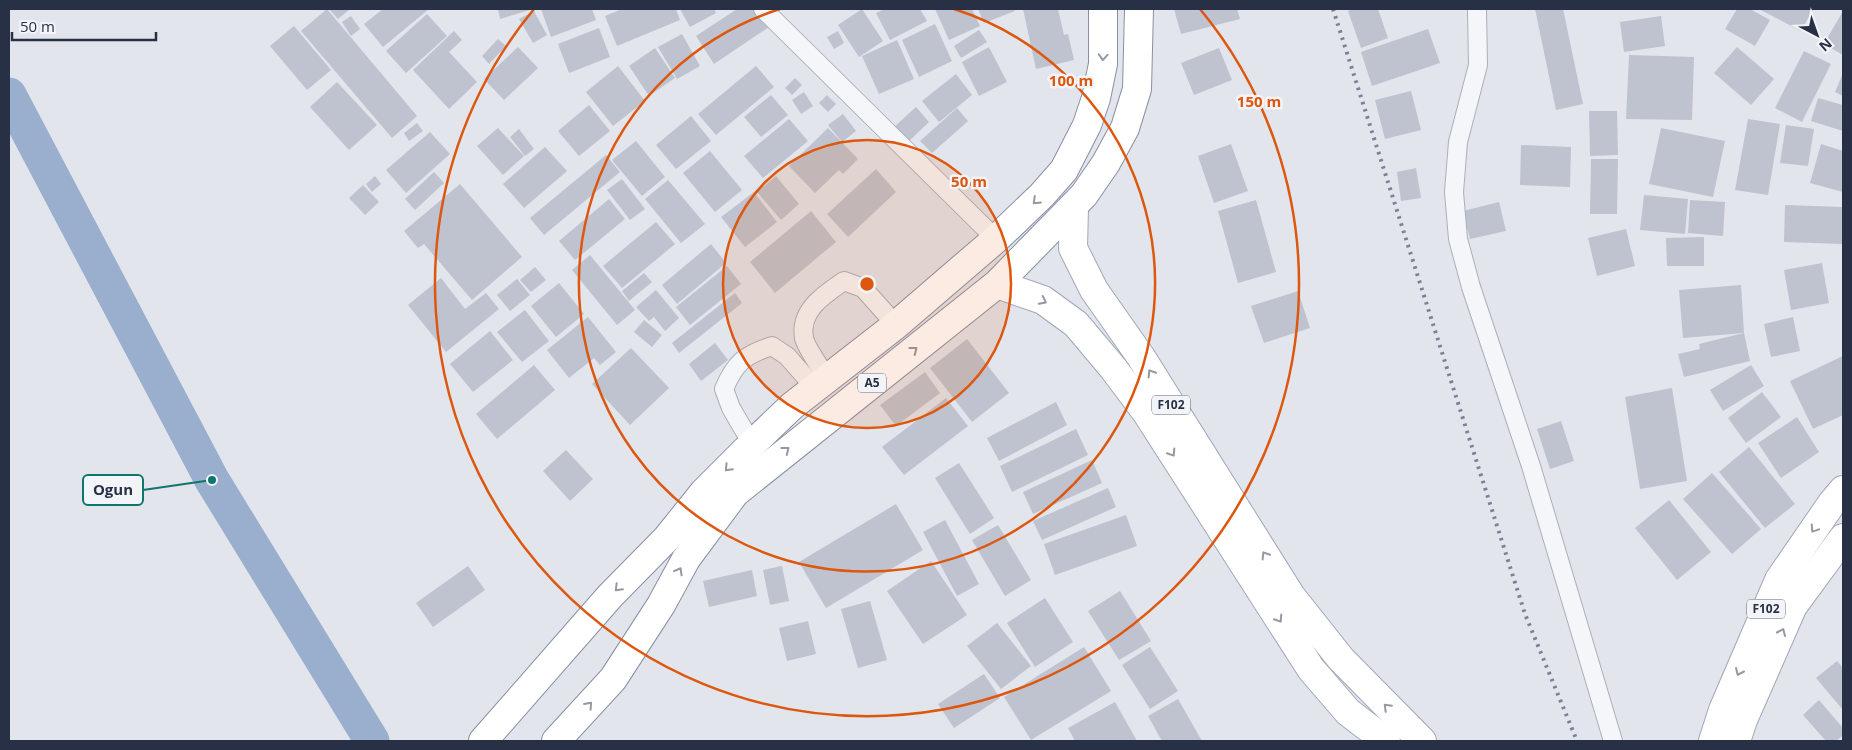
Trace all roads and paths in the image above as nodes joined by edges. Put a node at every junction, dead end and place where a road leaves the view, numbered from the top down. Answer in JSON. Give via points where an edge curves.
{"nodes":[{"id":1,"x":764,"y":9,"type":"edge"},
{"id":2,"x":1103,"y":9,"type":"edge"},
{"id":3,"x":1139,"y":9,"type":"edge"},
{"id":4,"x":1477,"y":9,"type":"edge"},
{"id":5,"x":1074,"y":208,"type":"junction"},
{"id":6,"x":996,"y":239,"type":"junction"},
{"id":7,"x":997,"y":284,"type":"junction"},
{"id":8,"x":896,"y":325,"type":"junction"},
{"id":9,"x":821,"y":383,"type":"junction"},
{"id":10,"x":752,"y":444,"type":"junction"},
{"id":11,"x":1843,"y":490,"type":"edge"},
{"id":12,"x":1843,"y":538,"type":"edge"},
{"id":13,"x":483,"y":741,"type":"edge"},
{"id":14,"x":556,"y":741,"type":"edge"},
{"id":15,"x":1386,"y":741,"type":"edge"},
{"id":16,"x":1422,"y":741,"type":"edge"},
{"id":17,"x":1614,"y":741,"type":"edge"},
{"id":18,"x":1713,"y":741,"type":"edge"},
{"id":19,"x":1736,"y":741,"type":"edge"}],
"edges":[{"from":1,"to":6,"type":"street"},
{"from":2,"to":6,"type":"main road","number":"A5","one_way":true,"via":[[1103,64],[1087,125],[1064,170]]},
{"from":3,"to":5,"type":"main road","number":"A5","via":[[1137,89],[1125,128],[1106,163]]},
{"from":4,"to":17,"type":"street","via":[[1478,65],[1458,142],[1454,192],[1458,239]]},
{"from":5,"to":7,"type":"main road","number":"A5"},
{"from":16,"to":5,"type":"main road","number":"F102","one_way":true,"via":[[1340,659],[1291,596],[1141,357],[1094,290],[1073,248]]},
{"from":6,"to":8,"type":"main road","number":"A5"},
{"from":14,"to":7,"type":"main road","number":"A5","one_way":true,"via":[[613,679],[661,605],[686,559],[735,493]]},
{"from":7,"to":15,"type":"main road","one_way":true,"via":[[1043,300],[1076,324],[1107,360],[1146,412],[1311,669],[1348,712]]},
{"from":8,"to":9,"type":"main road","number":"A5"},
{"from":8,"to":9,"type":"street","via":[[862,288],[844,281],[822,296],[806,316],[804,338]]},
{"from":9,"to":10,"type":"main road","number":"A5"},
{"from":9,"to":10,"type":"street","via":[[772,346],[755,351],[733,368],[724,389]]},
{"from":10,"to":13,"type":"main road","number":"A5","one_way":true,"via":[[704,492],[667,538],[610,596]]},
{"from":11,"to":18,"type":"main road","number":"F102","one_way":true,"via":[[1779,580],[1723,710]]},
{"from":19,"to":12,"type":"main road","number":"F102","one_way":true,"via":[[1793,606]]}]}
